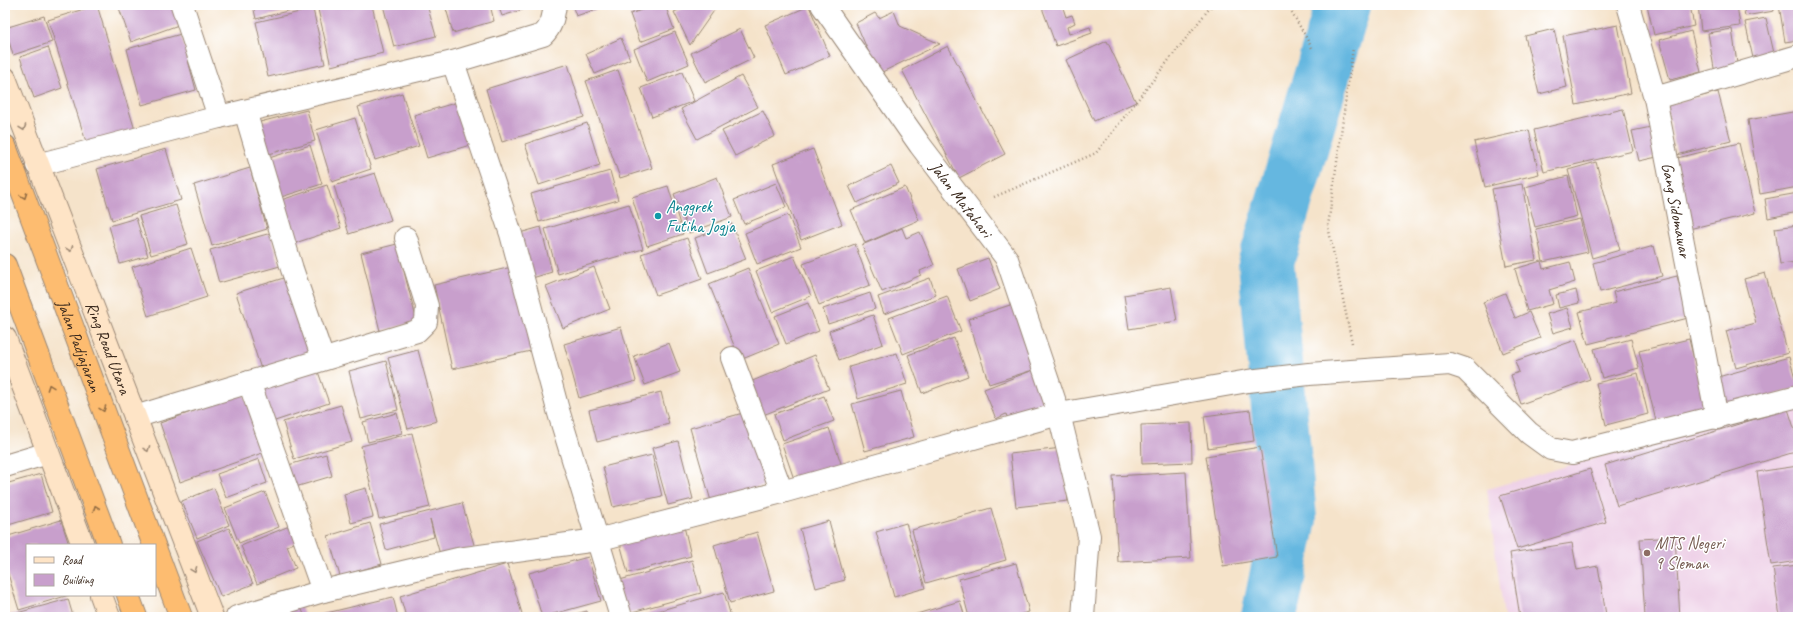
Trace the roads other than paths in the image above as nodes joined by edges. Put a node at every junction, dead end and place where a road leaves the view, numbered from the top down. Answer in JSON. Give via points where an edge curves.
{"nodes":[{"id":1,"x":182,"y":5,"type":"edge"},
{"id":2,"x":555,"y":5,"type":"edge"},
{"id":3,"x":822,"y":5,"type":"edge"},
{"id":4,"x":1628,"y":5,"type":"edge"},
{"id":5,"x":1798,"y":56,"type":"edge"},
{"id":6,"x":453,"y":62,"type":"junction"},
{"id":7,"x":5,"y":78,"type":"edge"},
{"id":8,"x":1655,"y":98,"type":"junction"},
{"id":9,"x":245,"y":111,"type":"junction"},
{"id":10,"x":219,"y":117,"type":"junction"},
{"id":11,"x":5,"y":146,"type":"edge"},
{"id":12,"x":37,"y":165,"type":"junction"},
{"id":13,"x":406,"y":238,"type":"dead end"},
{"id":14,"x":5,"y":265,"type":"edge"},
{"id":15,"x":5,"y":338,"type":"edge"},
{"id":16,"x":732,"y":358,"type":"dead end"},
{"id":17,"x":323,"y":359,"type":"junction"},
{"id":18,"x":249,"y":382,"type":"junction"},
{"id":19,"x":1798,"y":396,"type":"edge"},
{"id":20,"x":1059,"y":414,"type":"junction"},
{"id":21,"x":135,"y":417,"type":"junction"},
{"id":22,"x":1717,"y":418,"type":"junction"},
{"id":23,"x":48,"y":453,"type":"junction"},
{"id":24,"x":5,"y":466,"type":"edge"},
{"id":25,"x":782,"y":492,"type":"junction"},
{"id":26,"x":597,"y":540,"type":"junction"},
{"id":27,"x":83,"y":544,"type":"edge"},
{"id":28,"x":109,"y":544,"type":"edge"},
{"id":29,"x":153,"y":544,"type":"edge"},
{"id":30,"x":156,"y":551,"type":"edge"},
{"id":31,"x":323,"y":591,"type":"junction"},
{"id":32,"x":101,"y":596,"type":"edge"},
{"id":33,"x":128,"y":596,"type":"edge"},
{"id":34,"x":110,"y":617,"type":"edge"},
{"id":35,"x":136,"y":617,"type":"edge"},
{"id":36,"x":181,"y":617,"type":"edge"},
{"id":37,"x":212,"y":617,"type":"edge"},
{"id":38,"x":238,"y":617,"type":"edge"},
{"id":39,"x":621,"y":617,"type":"edge"},
{"id":40,"x":1083,"y":617,"type":"edge"}],
"edges":[{"from":1,"to":10,"type":"street"},
{"from":2,"to":6,"type":"street","via":[[553,21],[543,35]]},
{"from":3,"to":20,"type":"street","name":"Jalan Matahari","via":[[920,145],[1008,259]]},
{"from":4,"to":8,"type":"street","name":"Gang Sidomawar"},
{"from":5,"to":8,"type":"street"},
{"from":6,"to":9,"type":"street"},
{"from":6,"to":26,"type":"street","via":[[511,234],[558,410]]},
{"from":7,"to":12,"type":"street","name":"Ring Road Utara","one_way":true},
{"from":8,"to":22,"type":"street","name":"Gang Sidomawar"},
{"from":9,"to":10,"type":"street"},
{"from":9,"to":17,"type":"street","via":[[292,269]]},
{"from":10,"to":12,"type":"street"},
{"from":11,"to":29,"type":"highway","name":"Jalan Padjajaran","one_way":true},
{"from":12,"to":21,"type":"street","name":"Ring Road Utara","one_way":true},
{"from":13,"to":17,"type":"street","via":[[427,306],[426,322],[417,331]]},
{"from":28,"to":14,"type":"highway","one_way":true},
{"from":15,"to":23,"type":"street"},
{"from":16,"to":25,"type":"street"},
{"from":17,"to":18,"type":"street"},
{"from":18,"to":21,"type":"street"},
{"from":18,"to":31,"type":"street"},
{"from":19,"to":22,"type":"street"},
{"from":20,"to":22,"type":"street","via":[[1248,381],[1450,364],[1465,369],[1529,433],[1551,449],[1572,453]]},
{"from":20,"to":25,"type":"street"},
{"from":20,"to":40,"type":"street","name":"Jalan Matahari","via":[[1089,536]]},
{"from":21,"to":37,"type":"street","name":"Ring Road Utara","one_way":true},
{"from":23,"to":24,"type":"street"},
{"from":23,"to":27,"type":"street"},
{"from":25,"to":26,"type":"street"},
{"from":26,"to":31,"type":"street","via":[[458,559]]},
{"from":26,"to":39,"type":"street"},
{"from":30,"to":36,"type":"highway","name":"Jalan Padjajaran"},
{"from":31,"to":38,"type":"street"},
{"from":32,"to":34,"type":"street"},
{"from":33,"to":35,"type":"highway"}]}
